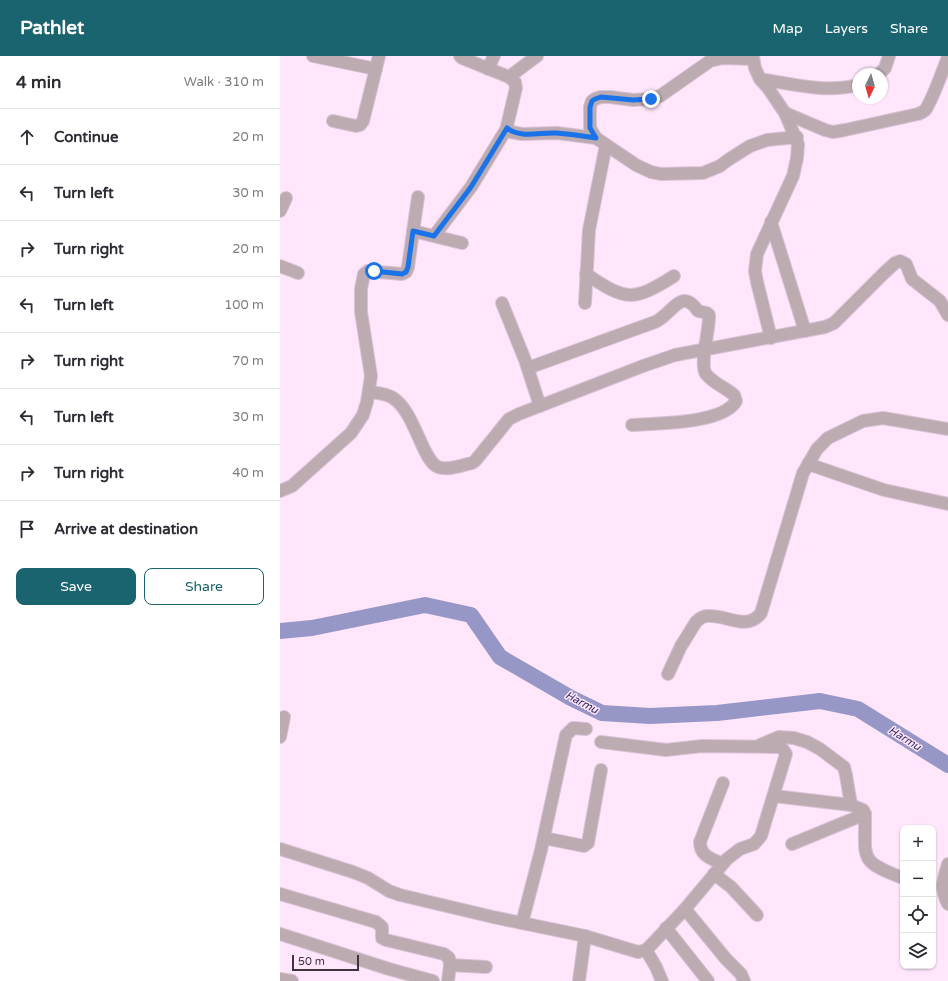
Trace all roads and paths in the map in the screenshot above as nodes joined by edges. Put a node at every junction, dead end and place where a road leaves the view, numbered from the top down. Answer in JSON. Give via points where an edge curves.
{"nodes":[{"id":1,"x":313,"y":56,"type":"edge"},
{"id":2,"x":379,"y":56,"type":"edge"},
{"id":3,"x":460,"y":56,"type":"edge"},
{"id":4,"x":494,"y":56,"type":"edge"},
{"id":5,"x":537,"y":56,"type":"edge"},
{"id":6,"x":889,"y":56,"type":"edge"},
{"id":7,"x":753,"y":57,"type":"edge"},
{"id":8,"x":948,"y":57,"type":"edge"},
{"id":9,"x":885,"y":68,"type":"edge"},
{"id":10,"x":376,"y":69,"type":"junction"},
{"id":11,"x":488,"y":69,"type":"junction"},
{"id":12,"x":509,"y":77,"type":"junction"},
{"id":13,"x":760,"y":79,"type":"junction"},
{"id":14,"x":852,"y":86,"type":"edge"},
{"id":15,"x":785,"y":114,"type":"junction"},
{"id":16,"x":333,"y":121,"type":"dead end"},
{"id":17,"x":507,"y":128,"type":"junction"},
{"id":18,"x":596,"y":138,"type":"junction"},
{"id":19,"x":796,"y":138,"type":"junction"},
{"id":20,"x":606,"y":145,"type":"junction"},
{"id":21,"x":418,"y":197,"type":"dead end"},
{"id":22,"x":286,"y":198,"type":"dead end"},
{"id":23,"x":280,"y":211,"type":"edge"},
{"id":24,"x":771,"y":222,"type":"junction"},
{"id":25,"x":413,"y":231,"type":"junction"},
{"id":26,"x":434,"y":236,"type":"junction"},
{"id":27,"x":462,"y":243,"type":"dead end"},
{"id":28,"x":280,"y":266,"type":"edge"},
{"id":29,"x":298,"y":273,"type":"dead end"},
{"id":30,"x":586,"y":274,"type":"junction"},
{"id":31,"x":674,"y":276,"type":"dead end"},
{"id":32,"x":502,"y":302,"type":"dead end"},
{"id":33,"x":585,"y":303,"type":"dead end"},
{"id":34,"x":948,"y":315,"type":"edge"},
{"id":35,"x":805,"y":331,"type":"junction"},
{"id":36,"x":771,"y":338,"type":"junction"},
{"id":37,"x":705,"y":349,"type":"junction"},
{"id":38,"x":528,"y":368,"type":"junction"},
{"id":39,"x":369,"y":392,"type":"junction"},
{"id":40,"x":540,"y":406,"type":"junction"},
{"id":41,"x":632,"y":425,"type":"dead end"},
{"id":42,"x":948,"y":430,"type":"edge"},
{"id":43,"x":808,"y":464,"type":"junction"},
{"id":44,"x":280,"y":491,"type":"edge"},
{"id":45,"x":948,"y":504,"type":"edge"},
{"id":46,"x":668,"y":674,"type":"dead end"},
{"id":47,"x":284,"y":717,"type":"dead end"},
{"id":48,"x":586,"y":729,"type":"dead end"},
{"id":49,"x":280,"y":737,"type":"edge"},
{"id":50,"x":601,"y":742,"type":"dead end"},
{"id":51,"x":758,"y":746,"type":"junction"},
{"id":52,"x":601,"y":770,"type":"dead end"},
{"id":53,"x":722,"y":783,"type":"dead end"},
{"id":54,"x":774,"y":796,"type":"junction"},
{"id":55,"x":851,"y":805,"type":"junction"},
{"id":56,"x":865,"y":814,"type":"junction"},
{"id":57,"x":544,"y":838,"type":"junction"},
{"id":58,"x":792,"y":844,"type":"dead end"},
{"id":59,"x":280,"y":849,"type":"edge"},
{"id":60,"x":722,"y":864,"type":"junction"},
{"id":61,"x":948,"y":864,"type":"edge"},
{"id":62,"x":714,"y":874,"type":"junction"},
{"id":63,"x":900,"y":877,"type":"edge"},
{"id":64,"x":941,"y":892,"type":"edge"},
{"id":65,"x":280,"y":894,"type":"edge"},
{"id":66,"x":948,"y":904,"type":"edge"},
{"id":67,"x":685,"y":909,"type":"junction"},
{"id":68,"x":757,"y":915,"type":"dead end"},
{"id":69,"x":522,"y":923,"type":"junction"},
{"id":70,"x":666,"y":928,"type":"junction"},
{"id":71,"x":280,"y":934,"type":"edge"},
{"id":72,"x":585,"y":936,"type":"junction"},
{"id":73,"x":646,"y":950,"type":"junction"},
{"id":74,"x":450,"y":964,"type":"junction"},
{"id":75,"x":486,"y":967,"type":"dead end"},
{"id":76,"x":280,"y":979,"type":"edge"},
{"id":77,"x":292,"y":981,"type":"edge"},
{"id":78,"x":433,"y":981,"type":"edge"},
{"id":79,"x":448,"y":981,"type":"edge"},
{"id":80,"x":579,"y":981,"type":"edge"},
{"id":81,"x":662,"y":981,"type":"edge"},
{"id":82,"x":708,"y":981,"type":"edge"},
{"id":83,"x":744,"y":981,"type":"edge"}],
"edges":[{"from":1,"to":10,"type":"street"},
{"from":2,"to":10,"type":"street"},
{"from":3,"to":11,"type":"street"},
{"from":4,"to":11,"type":"street"},
{"from":5,"to":12,"type":"street"},
{"from":6,"to":9,"type":"street"},
{"from":7,"to":13,"type":"street"},
{"from":7,"to":18,"type":"street","via":[[710,61],[660,96],[651,99],[595,99],[590,107],[590,128]]},
{"from":8,"to":15,"type":"street","via":[[926,108],[918,114],[833,132]]},
{"from":10,"to":16,"type":"street","via":[[360,125]]},
{"from":11,"to":12,"type":"street"},
{"from":12,"to":17,"type":"street","via":[[515,82],[516,88]]},
{"from":13,"to":14,"type":"street","via":[[821,87]]},
{"from":13,"to":15,"type":"street"},
{"from":15,"to":19,"type":"street"},
{"from":17,"to":18,"type":"street","via":[[511,132],[522,134],[557,133]]},
{"from":17,"to":26,"type":"street","via":[[471,187]]},
{"from":18,"to":20,"type":"street"},
{"from":19,"to":20,"type":"street","via":[[767,140],[750,146],[720,166],[704,173],[650,172]]},
{"from":19,"to":24,"type":"street","via":[[798,144],[794,172]]},
{"from":20,"to":30,"type":"street","via":[[589,230]]},
{"from":21,"to":25,"type":"street"},
{"from":22,"to":23,"type":"street"},
{"from":24,"to":35,"type":"street"},
{"from":24,"to":36,"type":"street","via":[[757,254],[755,271]]},
{"from":25,"to":26,"type":"street"},
{"from":25,"to":39,"type":"street","via":[[406,272],[368,272],[362,280],[361,312],[371,376]]},
{"from":26,"to":27,"type":"street"},
{"from":28,"to":29,"type":"street"},
{"from":30,"to":31,"type":"street","via":[[621,294],[632,296],[644,293]]},
{"from":30,"to":33,"type":"street"},
{"from":32,"to":38,"type":"street"},
{"from":34,"to":35,"type":"street","via":[[943,304],[917,284],[906,264],[900,261],[884,273],[834,323]]},
{"from":35,"to":36,"type":"street"},
{"from":36,"to":37,"type":"street"},
{"from":37,"to":38,"type":"street","via":[[709,315],[698,312],[692,303],[684,301],[675,305],[664,317],[655,322]]},
{"from":37,"to":40,"type":"street","via":[[643,366]]},
{"from":37,"to":41,"type":"street","via":[[705,372],[734,395],[736,400],[733,406],[715,416],[696,420]]},
{"from":38,"to":40,"type":"street"},
{"from":39,"to":40,"type":"street","via":[[392,397],[400,403],[432,463],[447,468],[475,461],[509,419]]},
{"from":39,"to":44,"type":"street","via":[[363,415],[351,433],[292,486]]},
{"from":42,"to":43,"type":"street","via":[[894,419],[871,419],[852,425],[828,438],[817,449]]},
{"from":43,"to":45,"type":"street","via":[[884,490]]},
{"from":43,"to":46,"type":"street","via":[[803,473],[762,613],[748,622],[708,616],[700,619],[681,646]]},
{"from":47,"to":49,"type":"street"},
{"from":48,"to":57,"type":"street","via":[[573,728],[566,735]]},
{"from":50,"to":51,"type":"street","via":[[666,750],[702,746]]},
{"from":51,"to":54,"type":"street","via":[[782,748],[786,754]]},
{"from":51,"to":55,"type":"street","via":[[779,737],[801,740],[820,749],[844,768]]},
{"from":52,"to":57,"type":"street","via":[[587,845]]},
{"from":53,"to":60,"type":"street","via":[[700,848],[703,854]]},
{"from":54,"to":55,"type":"street"},
{"from":54,"to":60,"type":"street","via":[[759,839],[733,854]]},
{"from":55,"to":56,"type":"street","via":[[863,810]]},
{"from":56,"to":58,"type":"street"},
{"from":56,"to":63,"type":"street","via":[[867,859],[877,867]]},
{"from":57,"to":69,"type":"street"},
{"from":59,"to":69,"type":"street","via":[[353,872],[400,895]]},
{"from":60,"to":62,"type":"street"},
{"from":61,"to":64,"type":"street"},
{"from":62,"to":67,"type":"street"},
{"from":62,"to":68,"type":"street"},
{"from":64,"to":66,"type":"street"},
{"from":65,"to":74,"type":"street","via":[[376,922],[382,927],[382,938],[444,954],[449,958]]},
{"from":67,"to":70,"type":"street"},
{"from":67,"to":83,"type":"street","via":[[741,974]]},
{"from":69,"to":72,"type":"street"},
{"from":70,"to":73,"type":"street"},
{"from":70,"to":82,"type":"street"},
{"from":71,"to":78,"type":"street"},
{"from":72,"to":73,"type":"street","via":[[638,952]]},
{"from":72,"to":80,"type":"street"},
{"from":73,"to":81,"type":"street"},
{"from":74,"to":75,"type":"street"},
{"from":74,"to":79,"type":"street"},
{"from":76,"to":77,"type":"street"}]}
